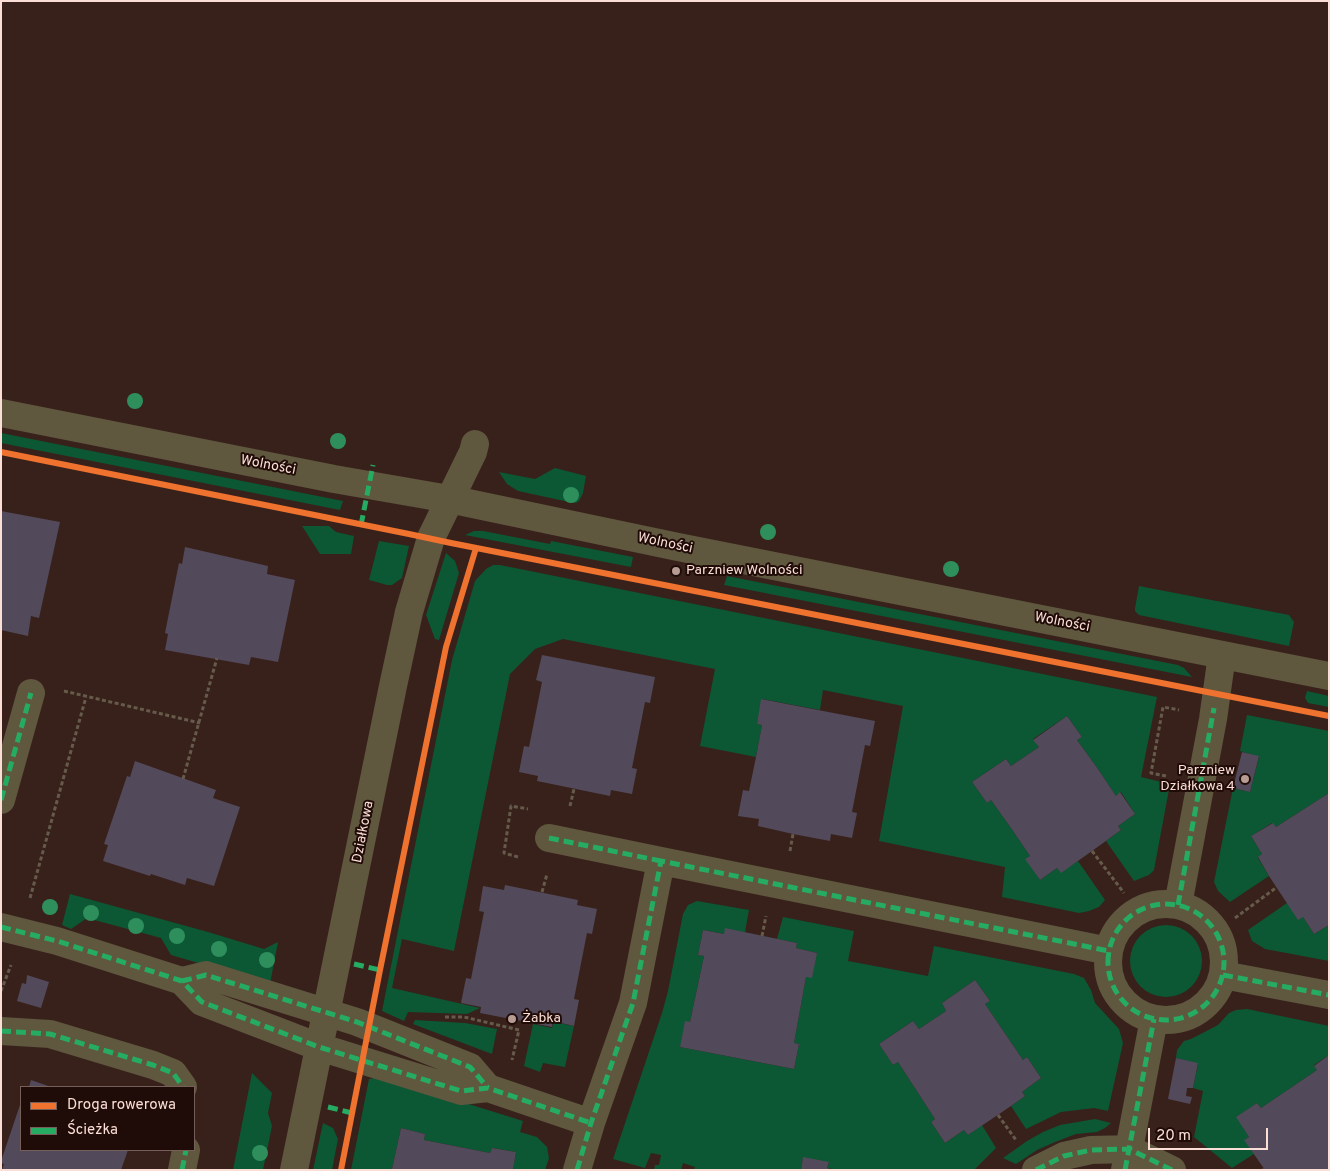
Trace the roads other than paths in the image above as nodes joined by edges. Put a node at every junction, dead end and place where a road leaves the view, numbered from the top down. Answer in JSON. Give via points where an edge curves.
{"nodes":[{"id":1,"x":1,"y":413,"type":"edge"},
{"id":2,"x":475,"y":444,"type":"dead end"},
{"id":3,"x":449,"y":499,"type":"junction"},
{"id":4,"x":1222,"y":655,"type":"junction"},
{"id":5,"x":1329,"y":676,"type":"edge"},
{"id":6,"x":31,"y":693,"type":"dead end"},
{"id":7,"x":1,"y":800,"type":"edge"},
{"id":8,"x":549,"y":838,"type":"dead end"},
{"id":9,"x":661,"y":861,"type":"junction"},
{"id":10,"x":1178,"y":905,"type":"junction"},
{"id":11,"x":11,"y":930,"type":"edge"},
{"id":12,"x":1109,"y":952,"type":"junction"},
{"id":13,"x":1223,"y":975,"type":"junction"},
{"id":14,"x":182,"y":980,"type":"junction"},
{"id":15,"x":1329,"y":995,"type":"edge"},
{"id":16,"x":327,"y":1012,"type":"junction"},
{"id":17,"x":1154,"y":1019,"type":"junction"},
{"id":18,"x":1,"y":1031,"type":"edge"},
{"id":19,"x":320,"y":1047,"type":"junction"},
{"id":20,"x":182,"y":1086,"type":"edge"},
{"id":21,"x":488,"y":1088,"type":"junction"},
{"id":22,"x":590,"y":1123,"type":"junction"},
{"id":23,"x":186,"y":1151,"type":"edge"},
{"id":24,"x":1127,"y":1160,"type":"edge"},
{"id":25,"x":182,"y":1170,"type":"edge"},
{"id":26,"x":294,"y":1170,"type":"edge"},
{"id":27,"x":577,"y":1170,"type":"edge"},
{"id":28,"x":1036,"y":1170,"type":"edge"},
{"id":29,"x":1172,"y":1170,"type":"edge"}],
"edges":[{"from":1,"to":3,"type":"street","name":"Wolności","via":[[334,480]]},
{"from":2,"to":3,"type":"street","name":"Działkowa"},
{"from":3,"to":4,"type":"street","name":"Wolności"},
{"from":3,"to":16,"type":"street","name":"Działkowa","via":[[431,538],[410,612]]},
{"from":4,"to":5,"type":"street","name":"Wolności"},
{"from":4,"to":10,"type":"street"},
{"from":6,"to":7,"type":"street"},
{"from":8,"to":9,"type":"street"},
{"from":9,"to":12,"type":"street"},
{"from":9,"to":22,"type":"street","via":[[632,1003]]},
{"from":10,"to":12,"type":"street","via":[[1159,904],[1141,909],[1115,934]]},
{"from":10,"to":13,"type":"street","via":[[1209,923],[1220,939]]},
{"from":11,"to":14,"type":"street","via":[[57,940]]},
{"from":12,"to":17,"type":"street","via":[[1108,969],[1113,986],[1123,1001],[1136,1012]]},
{"from":13,"to":15,"type":"street"},
{"from":13,"to":17,"type":"street","via":[[1216,992],[1189,1016]]},
{"from":14,"to":16,"type":"street","via":[[206,975]]},
{"from":14,"to":19,"type":"street","via":[[202,1002]]},
{"from":16,"to":19,"type":"street","name":"Działkowa"},
{"from":16,"to":21,"type":"street","via":[[470,1067]]},
{"from":17,"to":24,"type":"street"},
{"from":18,"to":20,"type":"street","via":[[60,1036],[153,1065],[172,1073]]},
{"from":19,"to":21,"type":"street","via":[[460,1091]]},
{"from":19,"to":26,"type":"street","name":"Działkowa"},
{"from":21,"to":22,"type":"street"},
{"from":22,"to":27,"type":"street"},
{"from":23,"to":25,"type":"street"},
{"from":24,"to":28,"type":"street","via":[[1091,1150],[1064,1156]]},
{"from":24,"to":29,"type":"street"}]}
